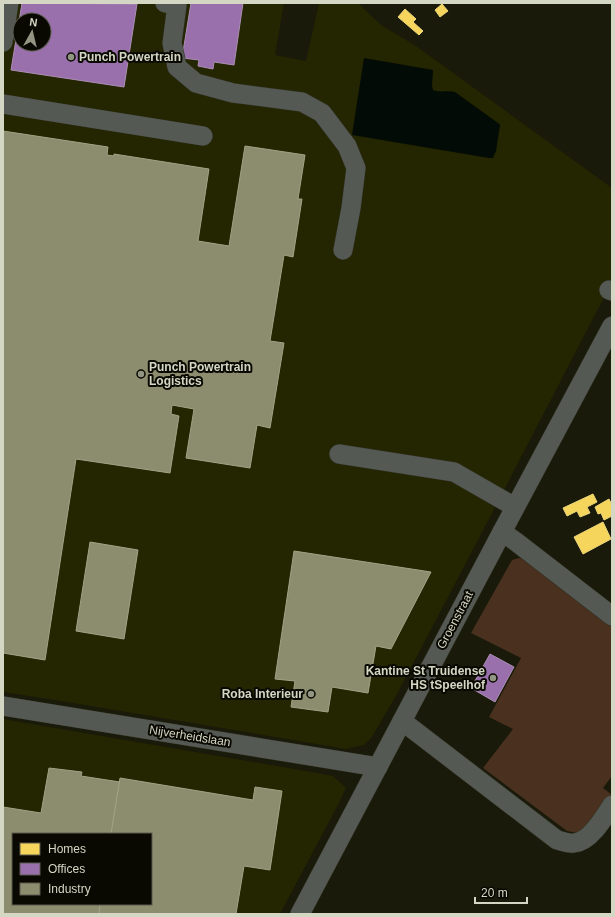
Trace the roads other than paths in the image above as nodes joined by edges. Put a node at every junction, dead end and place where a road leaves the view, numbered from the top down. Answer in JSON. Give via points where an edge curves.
{"nodes":[{"id":1,"x":9,"y":3,"type":"edge"},
{"id":2,"x":165,"y":3,"type":"edge"},
{"id":3,"x":3,"y":42,"type":"edge"},
{"id":4,"x":3,"y":104,"type":"edge"},
{"id":5,"x":203,"y":136,"type":"dead end"},
{"id":6,"x":343,"y":250,"type":"dead end"},
{"id":7,"x":612,"y":326,"type":"edge"},
{"id":8,"x":339,"y":454,"type":"dead end"},
{"id":9,"x":515,"y":507,"type":"junction"},
{"id":10,"x":502,"y":532,"type":"junction"},
{"id":11,"x":612,"y":616,"type":"edge"},
{"id":12,"x":3,"y":706,"type":"edge"},
{"id":13,"x":402,"y":721,"type":"junction"},
{"id":14,"x":378,"y":767,"type":"junction"},
{"id":15,"x":612,"y":806,"type":"edge"},
{"id":16,"x":300,"y":914,"type":"edge"}],
"edges":[{"from":1,"to":3,"type":"street"},
{"from":2,"to":6,"type":"street","via":[[177,5],[172,43],[177,67],[196,83],[233,93],[302,102],[322,113],[347,146],[356,168]]},
{"from":4,"to":5,"type":"street"},
{"from":7,"to":9,"type":"street","name":"Groenstraat"},
{"from":8,"to":9,"type":"street","via":[[454,472]]},
{"from":9,"to":10,"type":"street","name":"Groenstraat"},
{"from":10,"to":11,"type":"street"},
{"from":10,"to":13,"type":"street","name":"Groenstraat"},
{"from":12,"to":14,"type":"street","name":"Nijverheidslaan"},
{"from":13,"to":14,"type":"street","name":"Groenstraat"},
{"from":13,"to":15,"type":"street","via":[[558,840],[574,843],[585,839],[595,830]]},
{"from":14,"to":16,"type":"street","name":"Groenstraat"}]}
